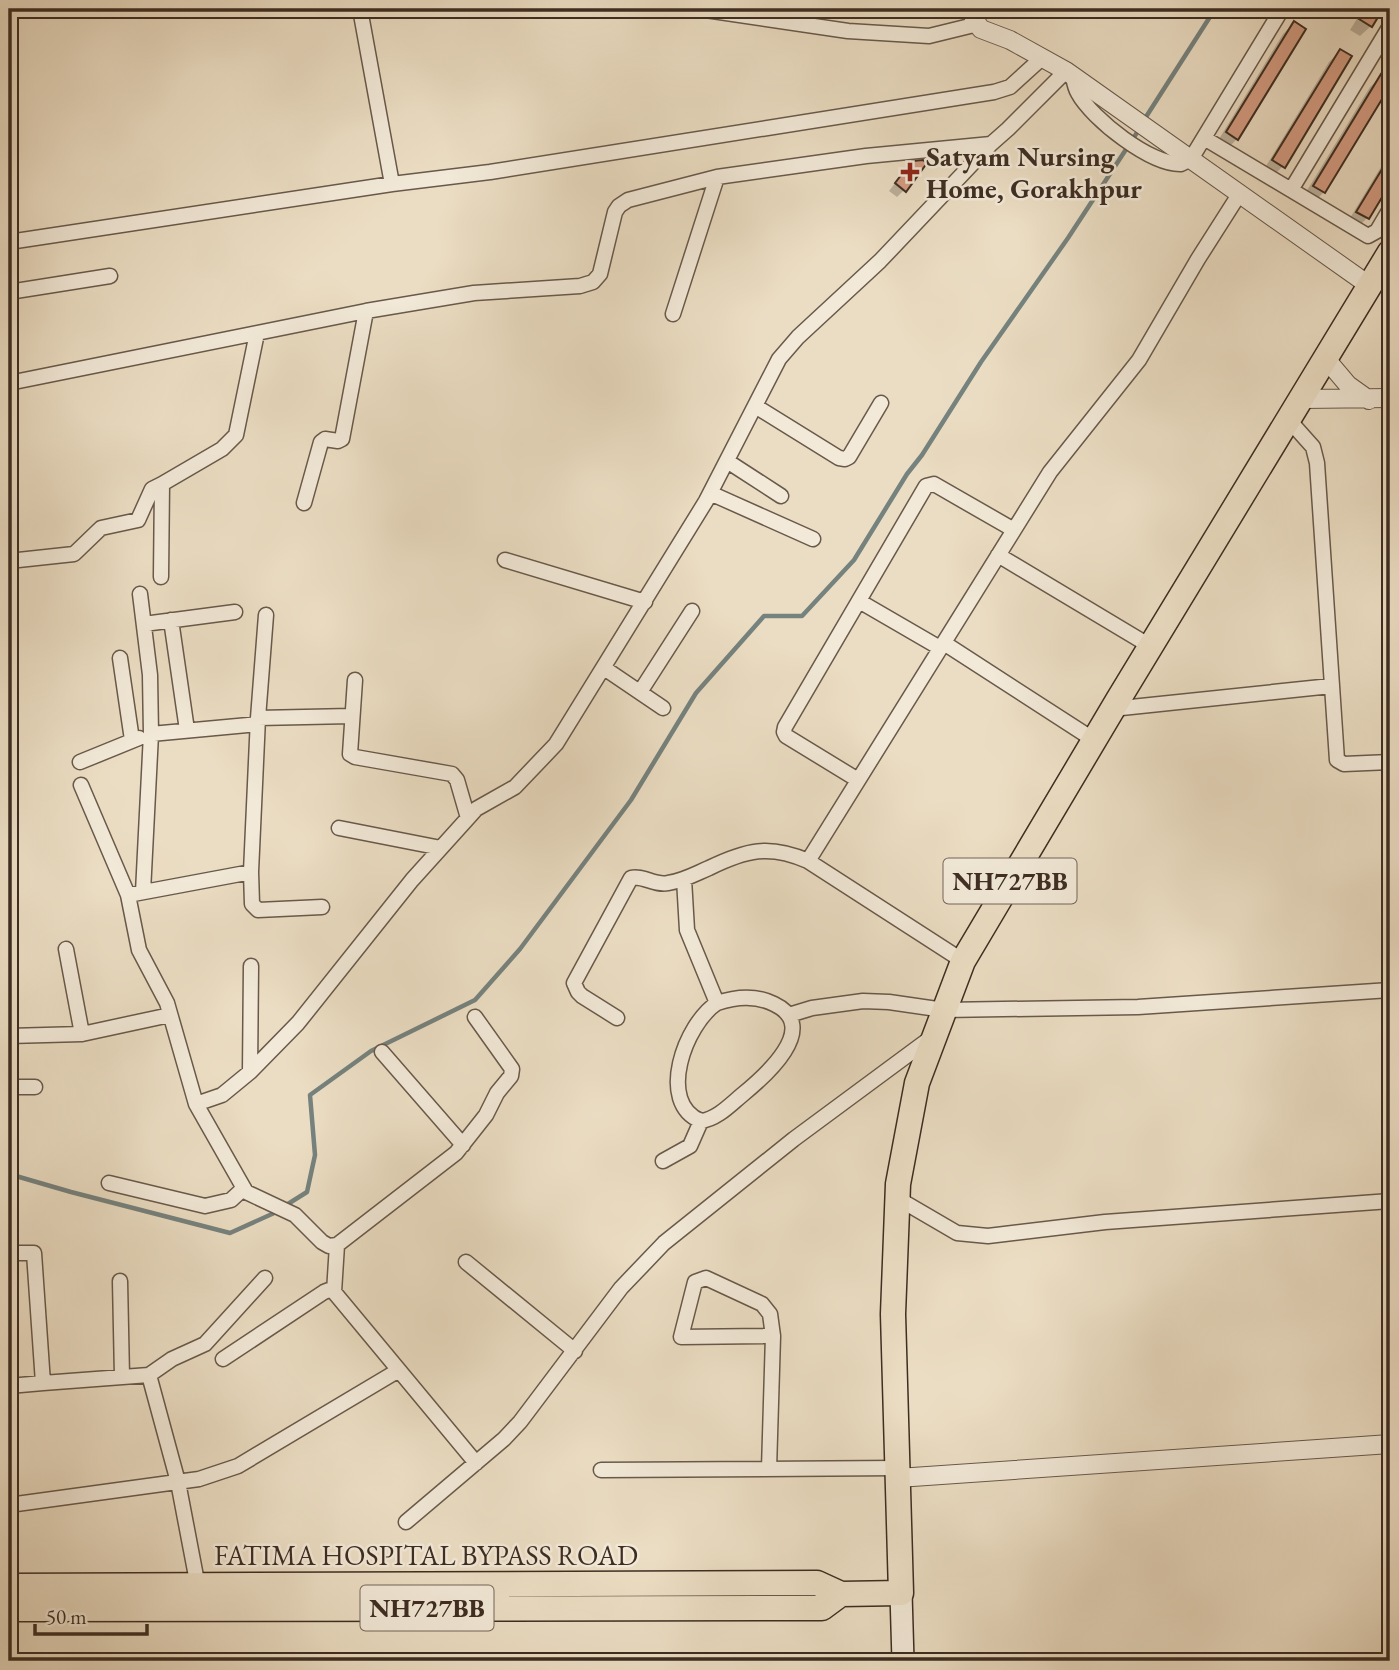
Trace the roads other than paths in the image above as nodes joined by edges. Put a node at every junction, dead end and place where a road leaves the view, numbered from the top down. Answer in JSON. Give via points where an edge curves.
{"nodes":[{"id":1,"x":360,"y":9,"type":"edge"},
{"id":2,"x":699,"y":9,"type":"edge"},
{"id":3,"x":1282,"y":9,"type":"edge"},
{"id":4,"x":740,"y":12,"type":"edge"},
{"id":5,"x":976,"y":17,"type":"edge"},
{"id":6,"x":1390,"y":26,"type":"edge"},
{"id":7,"x":1043,"y":57,"type":"junction"},
{"id":8,"x":1069,"y":74,"type":"junction"},
{"id":9,"x":1204,"y":138,"type":"junction"},
{"id":10,"x":991,"y":144,"type":"junction"},
{"id":11,"x":1191,"y":159,"type":"junction"},
{"id":12,"x":716,"y":177,"type":"junction"},
{"id":13,"x":392,"y":184,"type":"junction"},
{"id":14,"x":1291,"y":190,"type":"junction"},
{"id":15,"x":1240,"y":193,"type":"junction"},
{"id":16,"x":1390,"y":209,"type":"edge"},
{"id":17,"x":9,"y":242,"type":"edge"},
{"id":18,"x":1390,"y":252,"type":"edge"},
{"id":19,"x":110,"y":276,"type":"dead end"},
{"id":20,"x":1370,"y":286,"type":"junction"},
{"id":21,"x":9,"y":292,"type":"edge"},
{"id":22,"x":366,"y":311,"type":"junction"},
{"id":23,"x":673,"y":314,"type":"dead end"},
{"id":24,"x":257,"y":334,"type":"junction"},
{"id":25,"x":1326,"y":359,"type":"junction"},
{"id":26,"x":9,"y":383,"type":"edge"},
{"id":27,"x":1390,"y":398,"type":"edge"},
{"id":28,"x":1302,"y":399,"type":"junction"},
{"id":29,"x":1369,"y":400,"type":"junction"},
{"id":30,"x":881,"y":403,"type":"dead end"},
{"id":31,"x":755,"y":406,"type":"junction"},
{"id":32,"x":1288,"y":419,"type":"junction"},
{"id":33,"x":727,"y":461,"type":"junction"},
{"id":34,"x":162,"y":484,"type":"junction"},
{"id":35,"x":710,"y":493,"type":"junction"},
{"id":36,"x":780,"y":496,"type":"dead end"},
{"id":37,"x":304,"y":503,"type":"dead end"},
{"id":38,"x":1014,"y":530,"type":"junction"},
{"id":39,"x":813,"y":539,"type":"dead end"},
{"id":40,"x":998,"y":555,"type":"junction"},
{"id":41,"x":505,"y":560,"type":"dead end"},
{"id":42,"x":9,"y":561,"type":"edge"},
{"id":43,"x":161,"y":577,"type":"dead end"},
{"id":44,"x":140,"y":594,"type":"dead end"},
{"id":45,"x":859,"y":601,"type":"junction"},
{"id":46,"x":645,"y":602,"type":"junction"},
{"id":47,"x":692,"y":611,"type":"dead end"},
{"id":48,"x":236,"y":612,"type":"dead end"},
{"id":49,"x":266,"y":615,"type":"dead end"},
{"id":50,"x":171,"y":620,"type":"junction"},
{"id":51,"x":144,"y":624,"type":"junction"},
{"id":52,"x":942,"y":645,"type":"junction"},
{"id":53,"x":1150,"y":646,"type":"junction"},
{"id":54,"x":120,"y":658,"type":"dead end"},
{"id":55,"x":604,"y":668,"type":"junction"},
{"id":56,"x":355,"y":680,"type":"dead end"},
{"id":57,"x":1331,"y":686,"type":"junction"},
{"id":58,"x":640,"y":692,"type":"junction"},
{"id":59,"x":663,"y":708,"type":"dead end"},
{"id":60,"x":1112,"y":709,"type":"junction"},
{"id":61,"x":351,"y":716,"type":"junction"},
{"id":62,"x":258,"y":721,"type":"junction"},
{"id":63,"x":187,"y":730,"type":"junction"},
{"id":64,"x":151,"y":735,"type":"junction"},
{"id":65,"x":132,"y":740,"type":"junction"},
{"id":66,"x":1094,"y":740,"type":"junction"},
{"id":67,"x":79,"y":762,"type":"dead end"},
{"id":68,"x":1390,"y":762,"type":"edge"},
{"id":69,"x":858,"y":780,"type":"junction"},
{"id":70,"x":81,"y":785,"type":"dead end"},
{"id":71,"x":468,"y":818,"type":"junction"},
{"id":72,"x":339,"y":828,"type":"dead end"},
{"id":73,"x":441,"y":848,"type":"junction"},
{"id":74,"x":808,"y":861,"type":"junction"},
{"id":75,"x":251,"y":872,"type":"junction"},
{"id":76,"x":684,"y":879,"type":"junction"},
{"id":77,"x":135,"y":894,"type":"junction"},
{"id":78,"x":322,"y":906,"type":"dead end"},
{"id":79,"x":66,"y":949,"type":"dead end"},
{"id":80,"x":962,"y":961,"type":"junction"},
{"id":81,"x":251,"y":966,"type":"dead end"},
{"id":82,"x":1390,"y":990,"type":"edge"},
{"id":83,"x":717,"y":1003,"type":"junction"},
{"id":84,"x":944,"y":1010,"type":"junction"},
{"id":85,"x":170,"y":1015,"type":"junction"},
{"id":86,"x":789,"y":1015,"type":"junction"},
{"id":87,"x":475,"y":1017,"type":"dead end"},
{"id":88,"x":617,"y":1018,"type":"dead end"},
{"id":89,"x":82,"y":1034,"type":"junction"},
{"id":90,"x":936,"y":1034,"type":"junction"},
{"id":91,"x":9,"y":1036,"type":"edge"},
{"id":92,"x":382,"y":1052,"type":"dead end"},
{"id":93,"x":250,"y":1072,"type":"junction"},
{"id":94,"x":9,"y":1087,"type":"edge"},
{"id":95,"x":34,"y":1087,"type":"dead end"},
{"id":96,"x":197,"y":1104,"type":"junction"},
{"id":97,"x":701,"y":1121,"type":"junction"},
{"id":98,"x":463,"y":1145,"type":"junction"},
{"id":99,"x":663,"y":1161,"type":"dead end"},
{"id":100,"x":109,"y":1183,"type":"dead end"},
{"id":101,"x":245,"y":1190,"type":"junction"},
{"id":102,"x":897,"y":1198,"type":"junction"},
{"id":103,"x":1390,"y":1201,"type":"edge"},
{"id":104,"x":337,"y":1245,"type":"junction"},
{"id":105,"x":9,"y":1253,"type":"edge"},
{"id":106,"x":466,"y":1262,"type":"dead end"},
{"id":107,"x":265,"y":1278,"type":"dead end"},
{"id":108,"x":120,"y":1281,"type":"dead end"},
{"id":109,"x":334,"y":1292,"type":"junction"},
{"id":110,"x":773,"y":1336,"type":"junction"},
{"id":111,"x":575,"y":1351,"type":"junction"},
{"id":112,"x":223,"y":1359,"type":"dead end"},
{"id":113,"x":399,"y":1370,"type":"junction"},
{"id":114,"x":149,"y":1375,"type":"junction"},
{"id":115,"x":122,"y":1377,"type":"junction"},
{"id":116,"x":43,"y":1383,"type":"junction"},
{"id":117,"x":9,"y":1386,"type":"edge"},
{"id":118,"x":1390,"y":1444,"type":"edge"},
{"id":119,"x":476,"y":1463,"type":"junction"},
{"id":120,"x":769,"y":1469,"type":"junction"},
{"id":121,"x":601,"y":1470,"type":"dead end"},
{"id":122,"x":898,"y":1473,"type":"junction"},
{"id":123,"x":178,"y":1482,"type":"junction"},
{"id":124,"x":9,"y":1504,"type":"edge"},
{"id":125,"x":406,"y":1522,"type":"dead end"},
{"id":126,"x":9,"y":1586,"type":"edge"},
{"id":127,"x":901,"y":1592,"type":"junction"},
{"id":128,"x":200,"y":1597,"type":"junction"},
{"id":129,"x":9,"y":1609,"type":"edge"},
{"id":130,"x":903,"y":1661,"type":"edge"}],
"edges":[{"from":1,"to":13,"type":"street"},
{"from":2,"to":4,"type":"street"},
{"from":3,"to":9,"type":"street"},
{"from":4,"to":5,"type":"street","via":[[848,31],[929,36]]},
{"from":5,"to":7,"type":"street","via":[[981,29]]},
{"from":6,"to":14,"type":"street"},
{"from":7,"to":8,"type":"street"},
{"from":7,"to":13,"type":"street","via":[[1010,87],[994,92]]},
{"from":8,"to":10,"type":"street"},
{"from":8,"to":11,"type":"street"},
{"from":8,"to":11,"type":"street","via":[[1099,117],[1147,155],[1175,164]]},
{"from":9,"to":11,"type":"street"},
{"from":9,"to":14,"type":"street"},
{"from":10,"to":12,"type":"street"},
{"from":10,"to":31,"type":"street","via":[[880,261],[786,349]]},
{"from":11,"to":15,"type":"street"},
{"from":12,"to":22,"type":"street","via":[[619,206],[600,274],[593,282],[474,292]]},
{"from":12,"to":23,"type":"street"},
{"from":13,"to":17,"type":"street"},
{"from":14,"to":16,"type":"street","via":[[1368,236],[1377,231]]},
{"from":15,"to":20,"type":"street"},
{"from":15,"to":38,"type":"street","via":[[1139,360],[1051,472]]},
{"from":18,"to":20,"type":"highway","number":"NH727BB"},
{"from":19,"to":21,"type":"street"},
{"from":20,"to":25,"type":"highway","number":"NH727BB"},
{"from":22,"to":24,"type":"street"},
{"from":22,"to":37,"type":"street","via":[[342,439],[321,442]]},
{"from":24,"to":26,"type":"street"},
{"from":24,"to":34,"type":"street","via":[[236,435],[222,449]]},
{"from":25,"to":28,"type":"highway","number":"NH727BB"},
{"from":25,"to":29,"type":"street","via":[[1348,385]]},
{"from":27,"to":29,"type":"street"},
{"from":28,"to":29,"type":"street"},
{"from":28,"to":32,"type":"highway","number":"NH727BB"},
{"from":30,"to":31,"type":"street","via":[[845,459]]},
{"from":31,"to":33,"type":"street"},
{"from":32,"to":53,"type":"highway","number":"NH727BB"},
{"from":32,"to":57,"type":"street","via":[[1313,447],[1317,463]]},
{"from":33,"to":35,"type":"street"},
{"from":33,"to":36,"type":"street"},
{"from":34,"to":42,"type":"street","via":[[152,489],[138,520],[97,530],[78,552]]},
{"from":34,"to":43,"type":"street"},
{"from":35,"to":39,"type":"street"},
{"from":35,"to":46,"type":"street"},
{"from":38,"to":40,"type":"street"},
{"from":38,"to":45,"type":"street","via":[[930,483]]},
{"from":40,"to":52,"type":"street"},
{"from":40,"to":53,"type":"street"},
{"from":41,"to":46,"type":"street"},
{"from":44,"to":51,"type":"street"},
{"from":45,"to":52,"type":"street"},
{"from":45,"to":69,"type":"street","via":[[784,732]]},
{"from":46,"to":55,"type":"street"},
{"from":47,"to":58,"type":"street"},
{"from":48,"to":50,"type":"street"},
{"from":49,"to":62,"type":"street"},
{"from":50,"to":51,"type":"street"},
{"from":50,"to":63,"type":"street"},
{"from":51,"to":64,"type":"street"},
{"from":52,"to":66,"type":"street"},
{"from":52,"to":69,"type":"street"},
{"from":53,"to":60,"type":"highway","number":"NH727BB"},
{"from":54,"to":65,"type":"street"},
{"from":55,"to":58,"type":"street"},
{"from":55,"to":71,"type":"street","via":[[556,744],[515,787]]},
{"from":56,"to":61,"type":"street"},
{"from":57,"to":60,"type":"street"},
{"from":57,"to":68,"type":"street","via":[[1337,760],[1344,764]]},
{"from":58,"to":59,"type":"street"},
{"from":60,"to":66,"type":"highway","number":"NH727BB"},
{"from":61,"to":62,"type":"street"},
{"from":61,"to":71,"type":"street","via":[[350,754],[453,774]]},
{"from":62,"to":63,"type":"street"},
{"from":62,"to":75,"type":"street"},
{"from":63,"to":64,"type":"street"},
{"from":64,"to":65,"type":"street"},
{"from":64,"to":77,"type":"street"},
{"from":65,"to":67,"type":"street"},
{"from":66,"to":80,"type":"highway","number":"NH727BB"},
{"from":69,"to":74,"type":"street"},
{"from":70,"to":77,"type":"street"},
{"from":71,"to":73,"type":"street"},
{"from":72,"to":73,"type":"street"},
{"from":73,"to":93,"type":"street","via":[[298,1023]]},
{"from":74,"to":76,"type":"street","via":[[785,851],[759,850]]},
{"from":74,"to":80,"type":"street"},
{"from":75,"to":77,"type":"street"},
{"from":75,"to":78,"type":"street","via":[[252,904],[258,910]]},
{"from":76,"to":83,"type":"street","via":[[687,930]]},
{"from":76,"to":88,"type":"street","via":[[657,884],[631,878],[574,983],[582,996]]},
{"from":77,"to":85,"type":"street","via":[[139,950]]},
{"from":79,"to":89,"type":"street"},
{"from":80,"to":84,"type":"highway","number":"NH727BB"},
{"from":81,"to":93,"type":"street"},
{"from":82,"to":84,"type":"street","via":[[1138,1007]]},
{"from":83,"to":86,"type":"street","via":[[732,998],[762,999]]},
{"from":83,"to":97,"type":"street","via":[[700,1017],[679,1066],[681,1097],[691,1115]]},
{"from":84,"to":86,"type":"street","via":[[863,1001]]},
{"from":84,"to":90,"type":"highway","number":"NH727BB"},
{"from":85,"to":89,"type":"street"},
{"from":85,"to":96,"type":"street"},
{"from":86,"to":97,"type":"street","via":[[792,1035],[781,1058],[726,1108]]},
{"from":87,"to":98,"type":"street","via":[[512,1069]]},
{"from":89,"to":91,"type":"street"},
{"from":90,"to":102,"type":"highway","number":"NH727BB","via":[[917,1083]]},
{"from":90,"to":111,"type":"street","via":[[664,1243],[621,1288]]},
{"from":92,"to":98,"type":"street"},
{"from":93,"to":96,"type":"street","via":[[222,1095]]},
{"from":94,"to":95,"type":"street"},
{"from":96,"to":101,"type":"street"},
{"from":97,"to":99,"type":"street","via":[[690,1146]]},
{"from":98,"to":104,"type":"street"},
{"from":100,"to":101,"type":"street","via":[[205,1206],[231,1200]]},
{"from":101,"to":104,"type":"street","via":[[295,1215],[322,1242]]},
{"from":102,"to":103,"type":"street","via":[[957,1233],[988,1236],[1105,1222]]},
{"from":102,"to":122,"type":"highway","number":"NH727BB","via":[[893,1314]]},
{"from":104,"to":109,"type":"street"},
{"from":105,"to":116,"type":"street","via":[[34,1253]]},
{"from":106,"to":111,"type":"street"},
{"from":107,"to":114,"type":"street","via":[[205,1344]]},
{"from":108,"to":115,"type":"street"},
{"from":109,"to":112,"type":"street","via":[[324,1292]]},
{"from":109,"to":113,"type":"street"},
{"from":110,"to":110,"type":"street","via":[[762,1304],[706,1278],[695,1282],[681,1337]]},
{"from":110,"to":120,"type":"street"},
{"from":111,"to":119,"type":"street","via":[[520,1422]]},
{"from":113,"to":119,"type":"street"},
{"from":113,"to":123,"type":"street","via":[[238,1466]]},
{"from":114,"to":115,"type":"street"},
{"from":114,"to":123,"type":"street"},
{"from":115,"to":116,"type":"street"},
{"from":116,"to":117,"type":"street"},
{"from":118,"to":122,"type":"street"},
{"from":119,"to":125,"type":"street"},
{"from":120,"to":121,"type":"street"},
{"from":120,"to":122,"type":"street"},
{"from":122,"to":127,"type":"highway","number":"NH727BB"},
{"from":123,"to":124,"type":"street"},
{"from":123,"to":128,"type":"street"},
{"from":126,"to":128,"type":"highway","name":"FATIMA HOSPITAL BYPASS ROAD","number":"NH727BB"},
{"from":127,"to":128,"type":"highway","name":"FATIMA HOSPITAL BYPASS ROAD","number":"NH727BB","via":[[841,1594],[822,1608]]},
{"from":127,"to":130,"type":"main road"},
{"from":128,"to":129,"type":"highway","name":"FATIMA HOSPITAL BYPASS ROAD","number":"NH727BB"}]}
